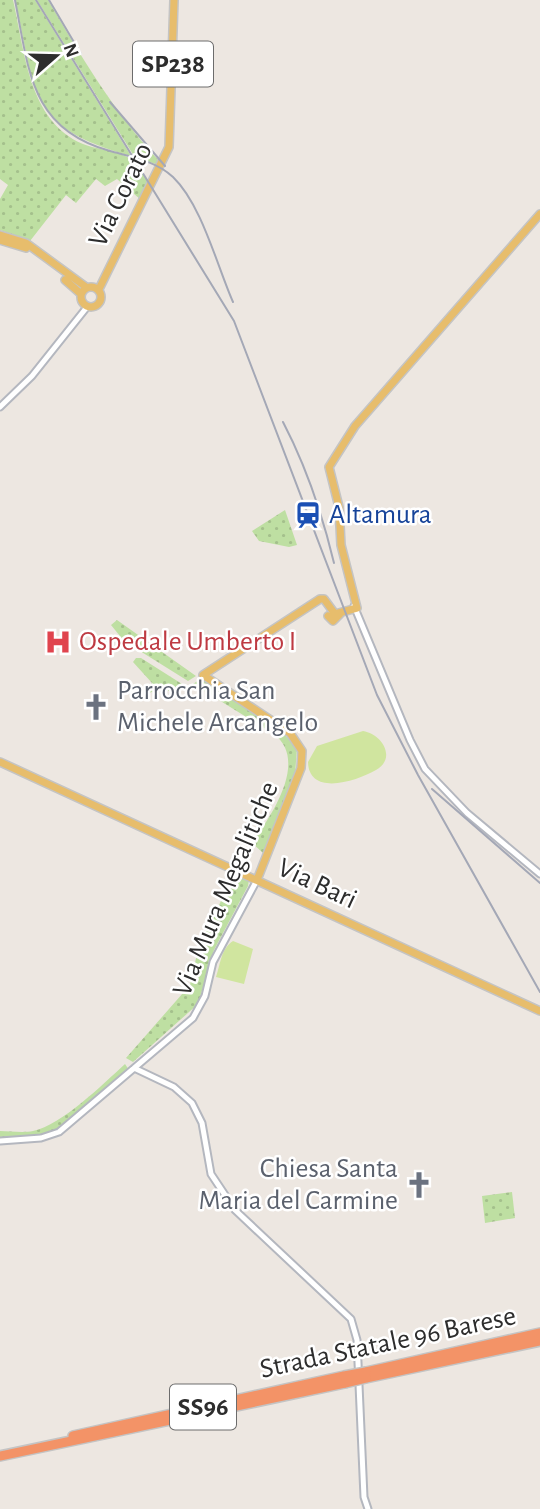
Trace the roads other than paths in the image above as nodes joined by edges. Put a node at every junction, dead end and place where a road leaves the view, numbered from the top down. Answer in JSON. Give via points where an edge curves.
{"nodes":[{"id":1,"x":173,"y":0,"type":"edge"},
{"id":2,"x":540,"y":214,"type":"edge"},
{"id":3,"x":0,"y":237,"type":"edge"},
{"id":4,"x":88,"y":295,"type":"junction"},
{"id":5,"x":0,"y":407,"type":"edge"},
{"id":6,"x":354,"y":608,"type":"junction"},
{"id":7,"x":0,"y":762,"type":"edge"},
{"id":8,"x":540,"y":874,"type":"edge"},
{"id":9,"x":257,"y":880,"type":"junction"},
{"id":10,"x":540,"y":1011,"type":"edge"},
{"id":11,"x":134,"y":1068,"type":"junction"},
{"id":12,"x":0,"y":1141,"type":"edge"},
{"id":13,"x":540,"y":1333,"type":"edge"},
{"id":14,"x":540,"y":1341,"type":"edge"},
{"id":15,"x":366,"y":1375,"type":"junction"},
{"id":16,"x":0,"y":1454,"type":"edge"},
{"id":17,"x":368,"y":1509,"type":"edge"}],
"edges":[{"from":1,"to":4,"type":"main road","name":"Via Corato","number":"SP238","via":[[169,147]]},
{"from":2,"to":6,"type":"main road","via":[[365,415],[330,463]]},
{"from":3,"to":4,"type":"main road","via":[[26,243]]},
{"from":4,"to":5,"type":"street","number":"SP238","via":[[31,377]]},
{"from":6,"to":8,"type":"street","via":[[425,769],[467,813]]},
{"from":6,"to":9,"type":"main road","name":"Via Mura Megalitiche","via":[[335,615],[321,603],[311,606],[203,675],[290,733],[302,751],[301,768]]},
{"from":7,"to":9,"type":"main road","name":"Via Bari"},
{"from":9,"to":10,"type":"main road","name":"Via Bari"},
{"from":9,"to":11,"type":"street","name":"Via Mura Megalitiche","via":[[213,962],[201,1007]]},
{"from":11,"to":12,"type":"street","name":"Via Mura Megalitiche","via":[[59,1132]]},
{"from":11,"to":17,"type":"street","via":[[174,1087],[192,1102],[202,1123],[211,1174],[235,1210],[351,1319],[357,1340]]},
{"from":13,"to":15,"type":"highway","name":"Strada Statale 96 Barese","number":"SS96"},
{"from":14,"to":15,"type":"highway","name":"Strada Statale 96 Barese","number":"SS96"},
{"from":15,"to":16,"type":"highway","name":"Strada Statale 96 Barese","number":"SS96","bridge":true}]}
